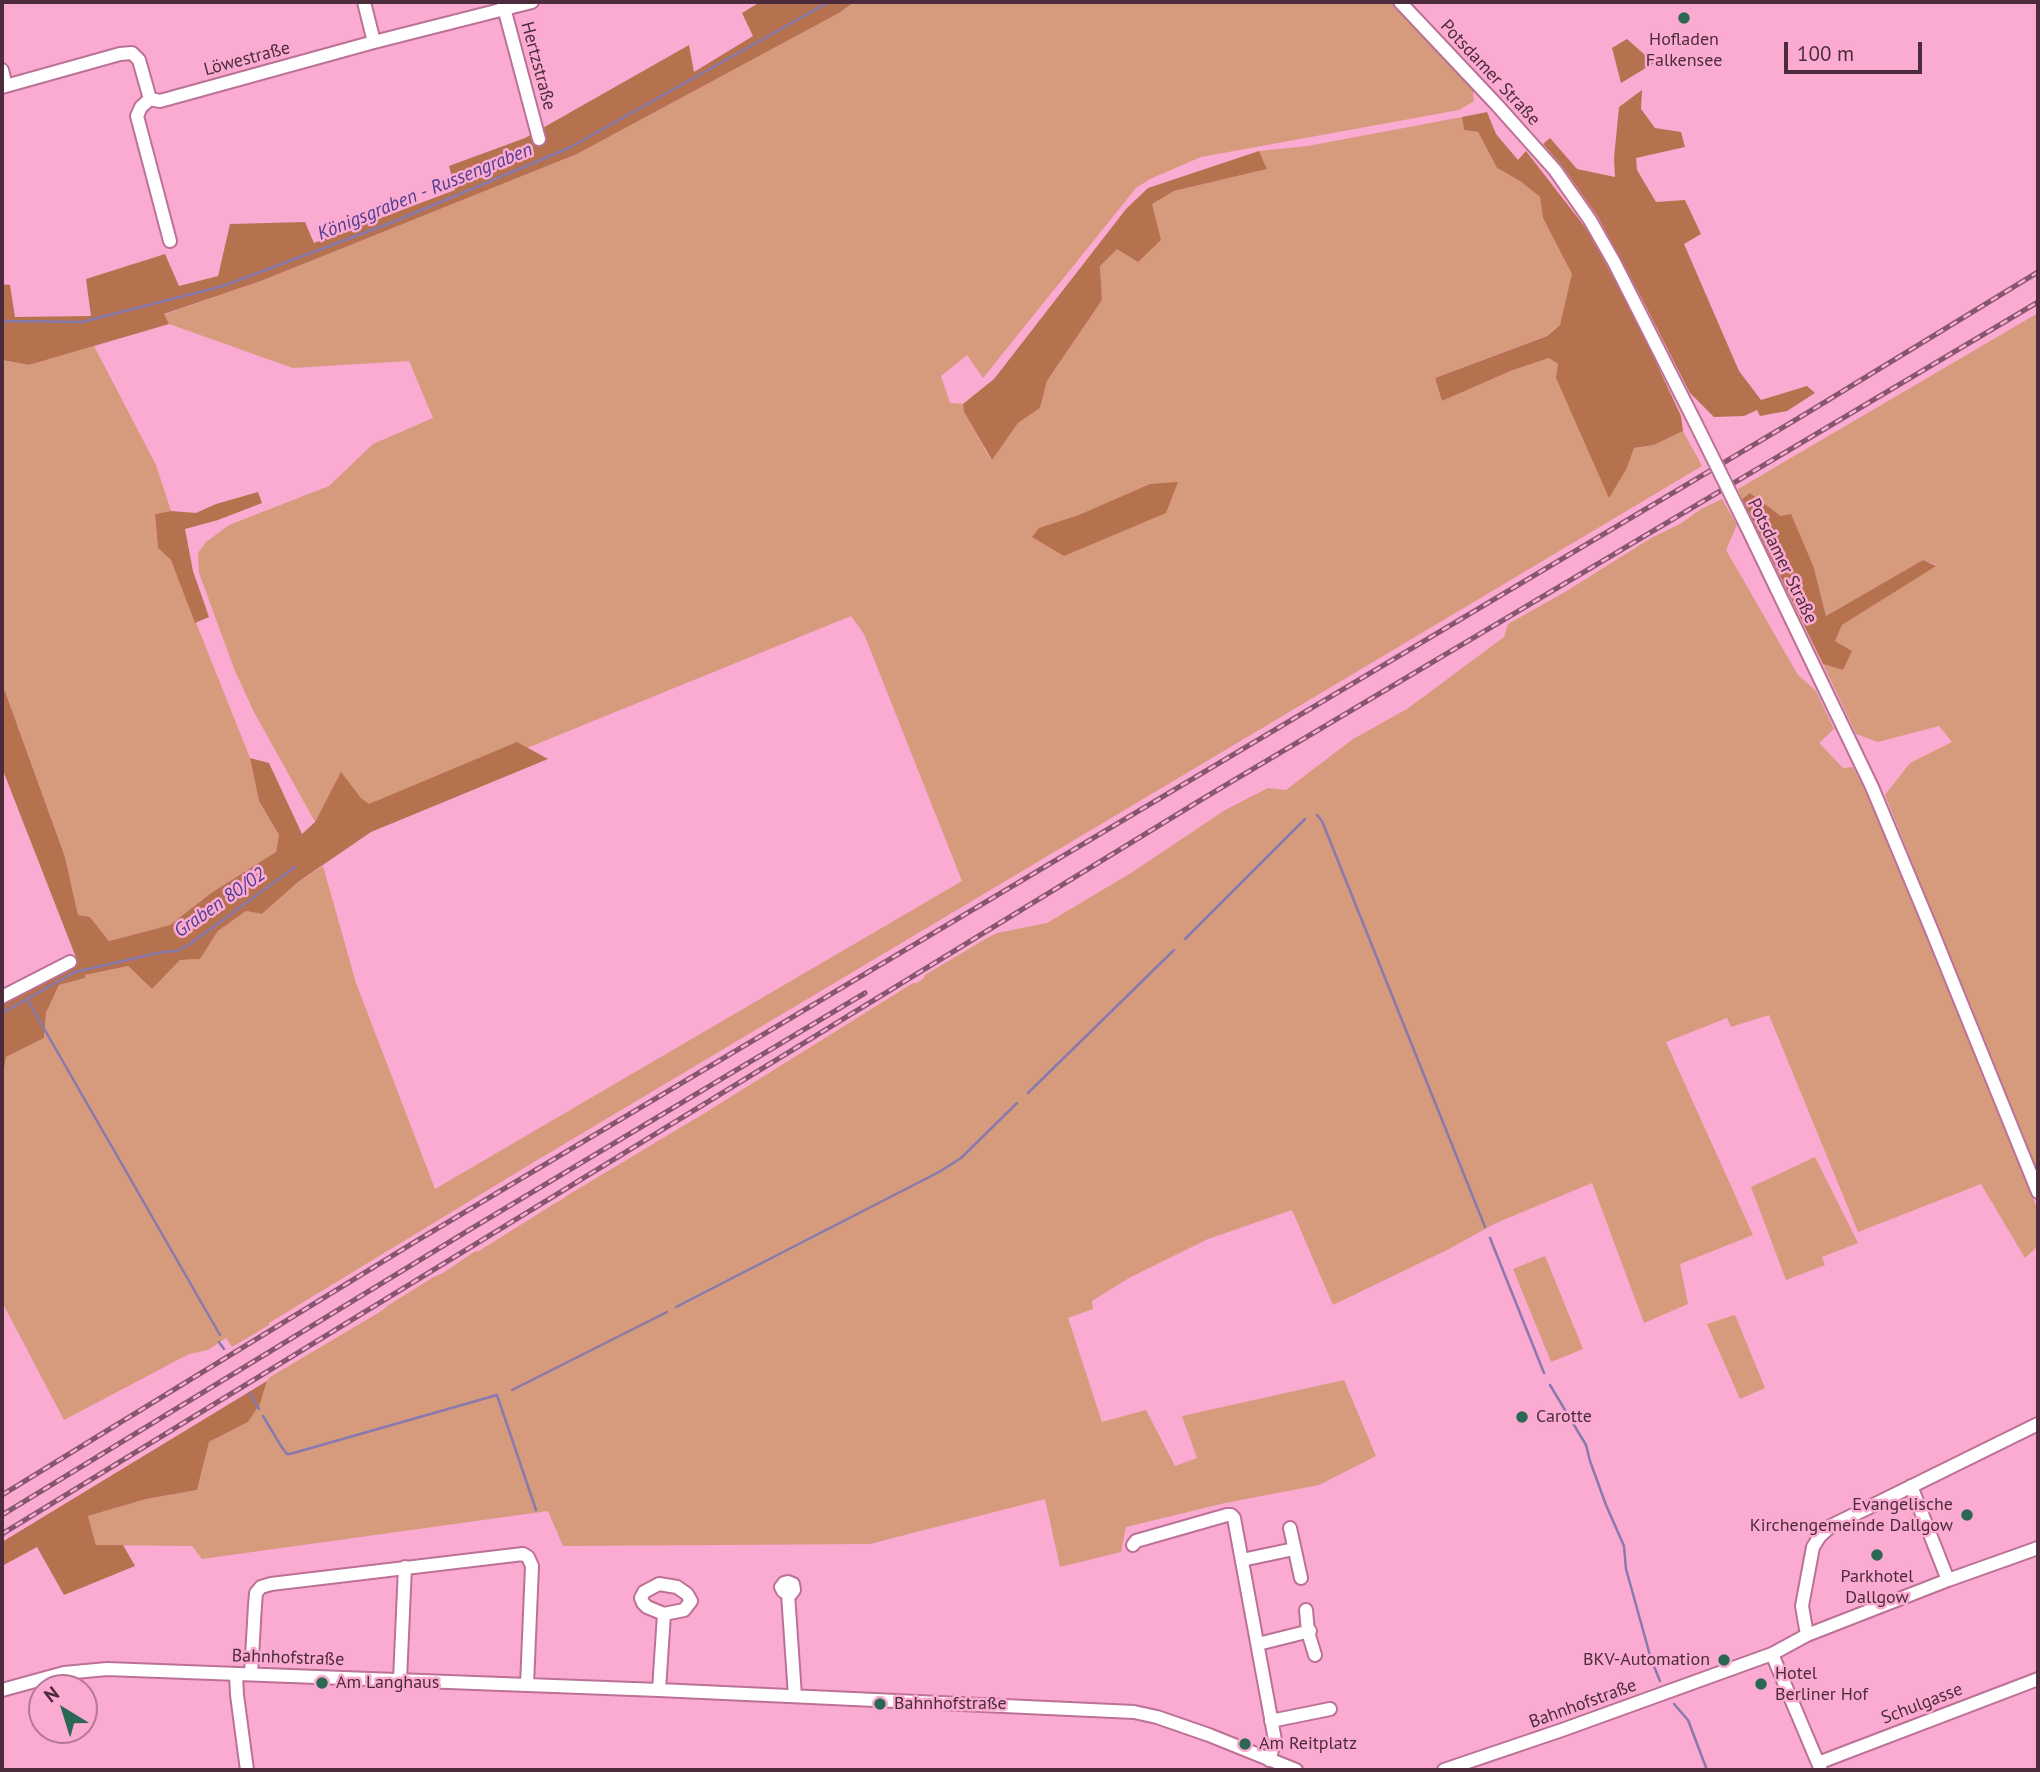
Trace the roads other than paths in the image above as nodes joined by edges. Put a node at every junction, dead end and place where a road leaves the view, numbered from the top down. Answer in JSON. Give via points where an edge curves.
{"nodes":[{"id":1,"x":364,"y":2,"type":"edge"},
{"id":2,"x":532,"y":2,"type":"edge"},
{"id":3,"x":1400,"y":2,"type":"edge"},
{"id":4,"x":503,"y":5,"type":"edge"},
{"id":5,"x":374,"y":42,"type":"junction"},
{"id":6,"x":2,"y":70,"type":"edge"},
{"id":7,"x":4,"y":86,"type":"edge"},
{"id":8,"x":150,"y":99,"type":"junction"},
{"id":9,"x":539,"y":139,"type":"dead end"},
{"id":10,"x":170,"y":241,"type":"dead end"},
{"id":11,"x":71,"y":962,"type":"dead end"},
{"id":12,"x":2,"y":997,"type":"edge"},
{"id":13,"x":2038,"y":1192,"type":"edge"},
{"id":14,"x":2038,"y":1424,"type":"edge"},
{"id":15,"x":1911,"y":1486,"type":"junction"},
{"id":16,"x":1290,"y":1528,"type":"dead end"},
{"id":17,"x":1133,"y":1545,"type":"dead end"},
{"id":18,"x":2038,"y":1548,"type":"edge"},
{"id":19,"x":1294,"y":1549,"type":"junction"},
{"id":20,"x":1242,"y":1560,"type":"junction"},
{"id":21,"x":405,"y":1567,"type":"junction"},
{"id":22,"x":1301,"y":1578,"type":"dead end"},
{"id":23,"x":1948,"y":1580,"type":"junction"},
{"id":24,"x":788,"y":1594,"type":"dead end"},
{"id":25,"x":1306,"y":1611,"type":"dead end"},
{"id":26,"x":664,"y":1614,"type":"dead end"},
{"id":27,"x":1309,"y":1631,"type":"junction"},
{"id":28,"x":1807,"y":1635,"type":"junction"},
{"id":29,"x":1258,"y":1644,"type":"junction"},
{"id":30,"x":1772,"y":1654,"type":"junction"},
{"id":31,"x":1315,"y":1655,"type":"dead end"},
{"id":32,"x":236,"y":1674,"type":"junction"},
{"id":33,"x":251,"y":1674,"type":"junction"},
{"id":34,"x":2038,"y":1679,"type":"edge"},
{"id":35,"x":400,"y":1680,"type":"junction"},
{"id":36,"x":527,"y":1685,"type":"junction"},
{"id":37,"x":2,"y":1690,"type":"edge"},
{"id":38,"x":659,"y":1690,"type":"junction"},
{"id":39,"x":794,"y":1696,"type":"junction"},
{"id":40,"x":1331,"y":1709,"type":"dead end"},
{"id":41,"x":1271,"y":1721,"type":"junction"},
{"id":42,"x":1269,"y":1760,"type":"junction"},
{"id":43,"x":1820,"y":1766,"type":"edge"},
{"id":44,"x":247,"y":1770,"type":"edge"},
{"id":45,"x":1296,"y":1770,"type":"edge"},
{"id":46,"x":1444,"y":1770,"type":"edge"}],
"edges":[{"from":1,"to":5,"type":"street"},
{"from":2,"to":4,"type":"street","name":"Löwestraße"},
{"from":3,"to":13,"type":"street","name":"Potsdamer Straße","bridge":true,"via":[[1555,170],[1614,262],[1872,787]]},
{"from":4,"to":5,"type":"street","name":"Löwestraße"},
{"from":4,"to":9,"type":"street","name":"Hertzstraße"},
{"from":5,"to":8,"type":"street","name":"Löwestraße","via":[[160,101]]},
{"from":6,"to":7,"type":"street"},
{"from":7,"to":8,"type":"street","via":[[132,53],[139,60]]},
{"from":8,"to":10,"type":"street","via":[[138,117]]},
{"from":11,"to":12,"type":"street"},
{"from":14,"to":15,"type":"street"},
{"from":15,"to":23,"type":"street"},
{"from":15,"to":28,"type":"street","via":[[1820,1536],[1813,1548],[1802,1606]]},
{"from":16,"to":19,"type":"street"},
{"from":17,"to":20,"type":"street","via":[[1231,1515]]},
{"from":18,"to":23,"type":"street","name":"Bahnhofstraße"},
{"from":19,"to":20,"type":"street"},
{"from":19,"to":22,"type":"street"},
{"from":20,"to":29,"type":"street"},
{"from":21,"to":33,"type":"street","via":[[261,1587],[255,1605]]},
{"from":21,"to":35,"type":"street"},
{"from":21,"to":36,"type":"street","via":[[512,1554],[528,1557],[532,1566]]},
{"from":23,"to":28,"type":"street","name":"Bahnhofstraße"},
{"from":24,"to":39,"type":"street"},
{"from":25,"to":27,"type":"street"},
{"from":26,"to":38,"type":"street"},
{"from":27,"to":29,"type":"street"},
{"from":27,"to":31,"type":"street"},
{"from":28,"to":30,"type":"street","name":"Bahnhofstraße"},
{"from":29,"to":41,"type":"street"},
{"from":30,"to":43,"type":"street"},
{"from":30,"to":46,"type":"street","name":"Bahnhofstraße"},
{"from":32,"to":33,"type":"street","name":"Bahnhofstraße"},
{"from":32,"to":37,"type":"street","name":"Bahnhofstraße","via":[[86,1670]]},
{"from":32,"to":44,"type":"street"},
{"from":33,"to":35,"type":"street","name":"Bahnhofstraße"},
{"from":34,"to":43,"type":"street","name":"Schulgasse"},
{"from":35,"to":36,"type":"street","name":"Bahnhofstraße"},
{"from":36,"to":38,"type":"street","name":"Bahnhofstraße"},
{"from":38,"to":39,"type":"street","name":"Bahnhofstraße"},
{"from":39,"to":42,"type":"street","name":"Bahnhofstraße","via":[[1134,1713],[1209,1734]]},
{"from":40,"to":41,"type":"street"},
{"from":41,"to":42,"type":"street","via":[[1275,1740]]},
{"from":42,"to":45,"type":"street","name":"Bahnhofstraße"}]}
